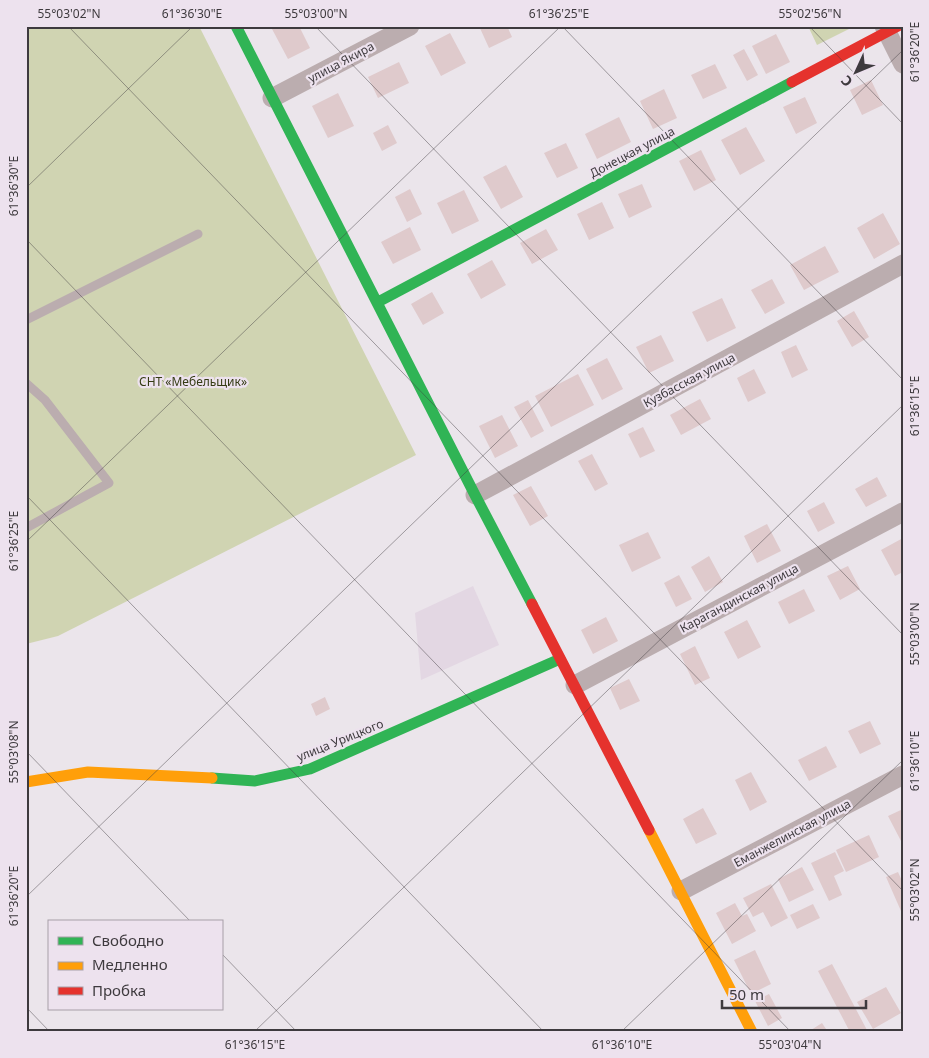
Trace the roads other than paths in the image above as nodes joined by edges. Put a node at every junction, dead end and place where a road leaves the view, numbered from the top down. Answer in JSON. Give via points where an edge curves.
{"nodes":[{"id":1,"x":236,"y":26,"type":"edge"},
{"id":2,"x":410,"y":26,"type":"edge"},
{"id":3,"x":890,"y":28,"type":"edge"},
{"id":4,"x":903,"y":64,"type":"edge"},
{"id":5,"x":272,"y":98,"type":"junction"},
{"id":6,"x":198,"y":234,"type":"dead end"},
{"id":7,"x":903,"y":264,"type":"edge"},
{"id":8,"x":378,"y":302,"type":"junction"},
{"id":9,"x":26,"y":320,"type":"edge"},
{"id":10,"x":26,"y":383,"type":"edge"},
{"id":11,"x":475,"y":495,"type":"junction"},
{"id":12,"x":903,"y":512,"type":"edge"},
{"id":13,"x":26,"y":528,"type":"edge"},
{"id":14,"x":560,"y":659,"type":"junction"},
{"id":15,"x":575,"y":685,"type":"junction"},
{"id":16,"x":903,"y":775,"type":"edge"},
{"id":17,"x":26,"y":782,"type":"edge"},
{"id":18,"x":681,"y":891,"type":"junction"},
{"id":19,"x":752,"y":1032,"type":"edge"}],
"edges":[{"from":1,"to":5,"type":"street"},
{"from":2,"to":5,"type":"street","name":"улица Якира"},
{"from":3,"to":4,"type":"street"},
{"from":3,"to":8,"type":"street","name":"Донецкая улица"},
{"from":5,"to":8,"type":"street"},
{"from":6,"to":9,"type":"lane"},
{"from":7,"to":11,"type":"street","name":"Кузбасская улица"},
{"from":8,"to":11,"type":"street"},
{"from":10,"to":13,"type":"lane","via":[[45,400],[109,483]]},
{"from":11,"to":14,"type":"street"},
{"from":12,"to":15,"type":"street","name":"Карагандинская улица"},
{"from":14,"to":15,"type":"street"},
{"from":14,"to":17,"type":"street","name":"улица Урицкого","via":[[310,769],[255,781],[88,772]]},
{"from":15,"to":18,"type":"street"},
{"from":16,"to":18,"type":"street","name":"Еманжелинская улица"},
{"from":18,"to":19,"type":"street"}]}
